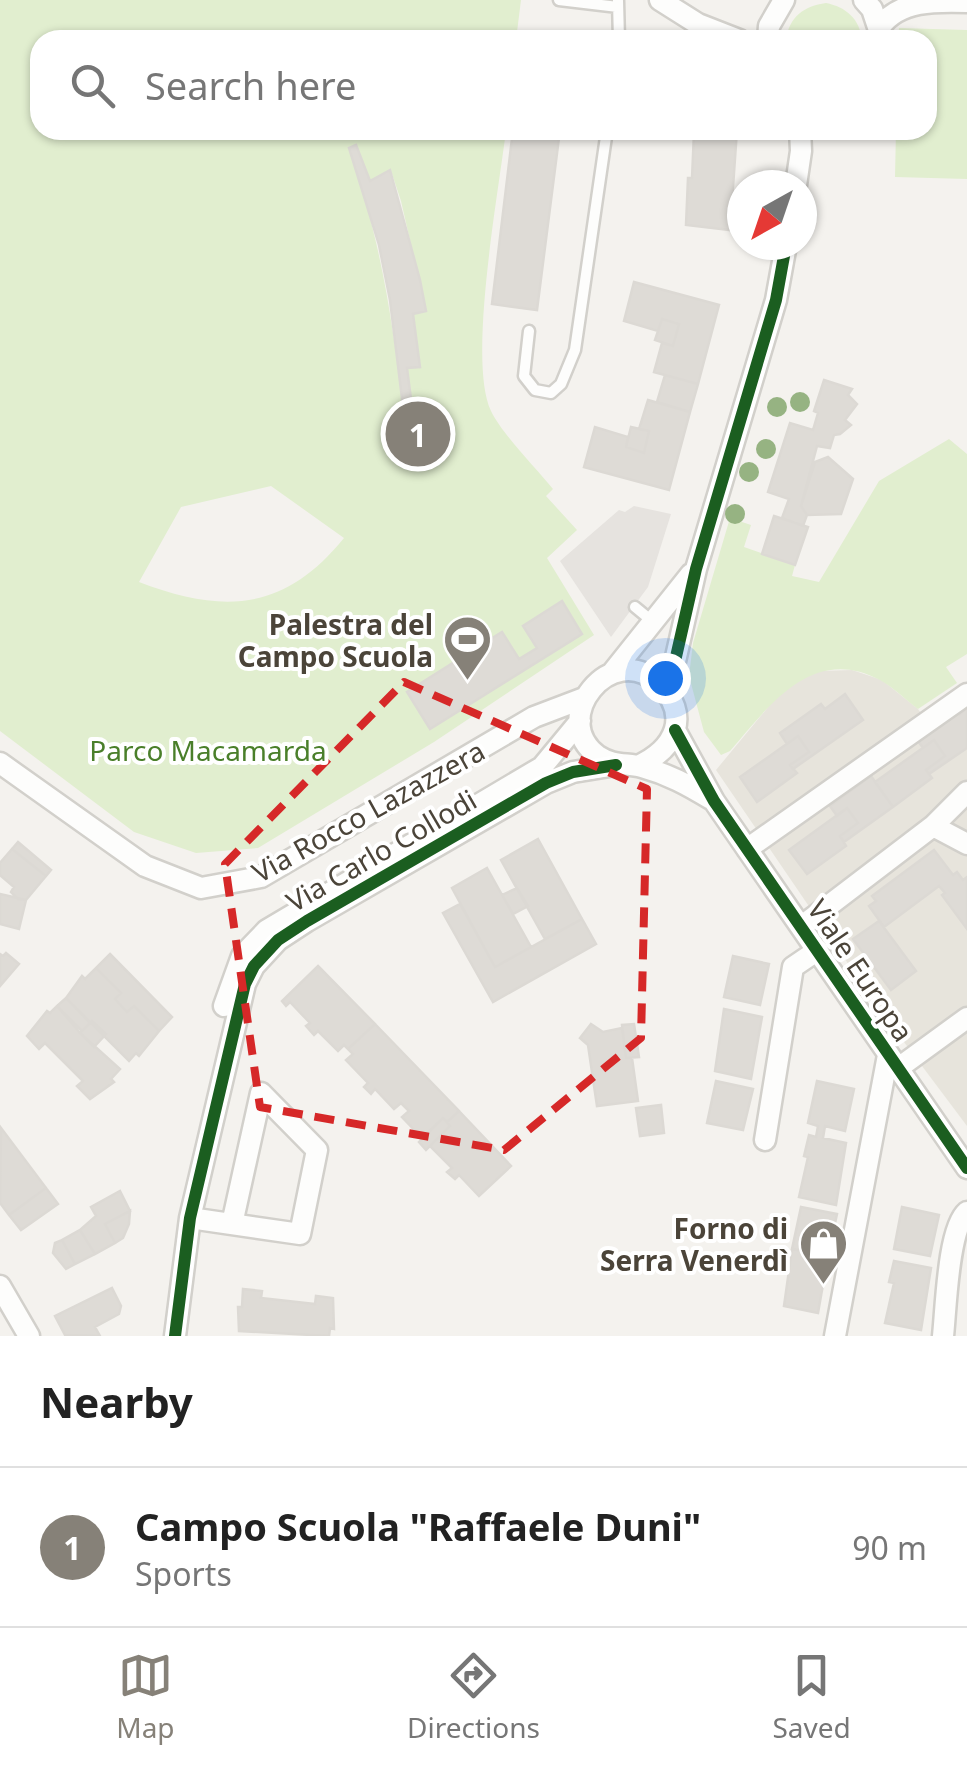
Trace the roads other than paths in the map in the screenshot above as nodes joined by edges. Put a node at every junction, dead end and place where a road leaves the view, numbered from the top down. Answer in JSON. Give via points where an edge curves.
{"nodes":[{"id":1,"x":559,"y":0,"type":"edge"},
{"id":2,"x":660,"y":0,"type":"edge"},
{"id":3,"x":784,"y":0,"type":"edge"},
{"id":4,"x":864,"y":0,"type":"edge"},
{"id":5,"x":967,"y":2,"type":"edge"},
{"id":6,"x":618,"y":3,"type":"edge"},
{"id":7,"x":618,"y":30,"type":"edge"},
{"id":8,"x":713,"y":30,"type":"edge"},
{"id":9,"x":769,"y":30,"type":"edge"},
{"id":10,"x":879,"y":30,"type":"edge"},
{"id":11,"x":881,"y":30,"type":"edge"},
{"id":12,"x":606,"y":140,"type":"edge"},
{"id":13,"x":800,"y":141,"type":"edge"},
{"id":14,"x":797,"y":170,"type":"edge"},
{"id":15,"x":783,"y":260,"type":"edge"},
{"id":16,"x":529,"y":331,"type":"dead end"},
{"id":17,"x":696,"y":568,"type":"junction"},
{"id":18,"x":635,"y":607,"type":"dead end"},
{"id":19,"x":653,"y":622,"type":"junction"},
{"id":20,"x":612,"y":672,"type":"junction"},
{"id":21,"x":668,"y":692,"type":"junction"},
{"id":22,"x":967,"y":694,"type":"edge"},
{"id":23,"x":584,"y":698,"type":"junction"},
{"id":24,"x":580,"y":721,"type":"junction"},
{"id":25,"x":675,"y":730,"type":"junction"},
{"id":26,"x":0,"y":763,"type":"edge"},
{"id":27,"x":616,"y":765,"type":"junction"},
{"id":28,"x":638,"y":766,"type":"junction"},
{"id":29,"x":967,"y":792,"type":"edge"},
{"id":30,"x":714,"y":801,"type":"junction"},
{"id":31,"x":933,"y":826,"type":"junction"},
{"id":32,"x":967,"y":844,"type":"edge"},
{"id":33,"x":747,"y":849,"type":"junction"},
{"id":34,"x":802,"y":926,"type":"junction"},
{"id":35,"x":818,"y":950,"type":"junction"},
{"id":36,"x":967,"y":1018,"type":"edge"},
{"id":37,"x":893,"y":1062,"type":"junction"},
{"id":38,"x":765,"y":1140,"type":"dead end"},
{"id":39,"x":967,"y":1168,"type":"edge"},
{"id":40,"x":967,"y":1212,"type":"edge"},
{"id":41,"x":190,"y":1218,"type":"junction"},
{"id":42,"x":232,"y":1224,"type":"junction"},
{"id":43,"x":0,"y":1286,"type":"edge"},
{"id":44,"x":28,"y":1336,"type":"edge"},
{"id":45,"x":175,"y":1336,"type":"edge"},
{"id":46,"x":836,"y":1336,"type":"edge"},
{"id":47,"x":943,"y":1336,"type":"edge"}],
"edges":[{"from":1,"to":6,"type":"lane"},
{"from":2,"to":8,"type":"street"},
{"from":3,"to":9,"type":"street"},
{"from":4,"to":10,"type":"street"},
{"from":5,"to":11,"type":"street","via":[[900,7]]},
{"from":6,"to":7,"type":"lane"},
{"from":12,"to":16,"type":"lane","via":[[575,350],[551,393],[535,390],[524,376]]},
{"from":13,"to":14,"type":"street"},
{"from":15,"to":17,"type":"street"},
{"from":17,"to":19,"type":"street"},
{"from":17,"to":21,"type":"street"},
{"from":18,"to":19,"type":"lane"},
{"from":19,"to":20,"type":"street"},
{"from":20,"to":21,"type":"street","via":[[641,672]]},
{"from":20,"to":23,"type":"street"},
{"from":21,"to":25,"type":"street"},
{"from":22,"to":33,"type":"street"},
{"from":23,"to":24,"type":"street"},
{"from":23,"to":26,"type":"street","name":"Via Rocco Lazazzera","via":[[534,718],[262,877],[201,888],[145,866]]},
{"from":24,"to":27,"type":"street","via":[[596,754]]},
{"from":24,"to":41,"type":"street","name":"Via Carlo Collodi","via":[[542,767],[322,894],[266,930],[242,956],[220,1020],[184,1184]]},
{"from":25,"to":28,"type":"street","via":[[657,757]]},
{"from":25,"to":30,"type":"street","name":"Viale Europa"},
{"from":27,"to":28,"type":"street"},
{"from":27,"to":41,"type":"street","name":"Via Carlo Collodi","via":[[546,783],[278,940],[245,984]]},
{"from":28,"to":30,"type":"street"},
{"from":29,"to":31,"type":"street"},
{"from":30,"to":33,"type":"street","name":"Viale Europa"},
{"from":31,"to":32,"type":"street"},
{"from":31,"to":34,"type":"street"},
{"from":33,"to":34,"type":"street","name":"Viale Europa"},
{"from":34,"to":35,"type":"street","name":"Viale Europa"},
{"from":35,"to":37,"type":"street","name":"Viale Europa"},
{"from":35,"to":38,"type":"street","via":[[793,966]]},
{"from":36,"to":37,"type":"street"},
{"from":37,"to":39,"type":"street","name":"Viale Europa"},
{"from":37,"to":46,"type":"street"},
{"from":40,"to":47,"type":"street","via":[[956,1233]]},
{"from":41,"to":42,"type":"street"},
{"from":41,"to":45,"type":"street","name":"Via Carlo Collodi"},
{"from":42,"to":42,"type":"street","via":[[300,1234],[317,1150],[261,1093]]},
{"from":43,"to":44,"type":"street"}]}
